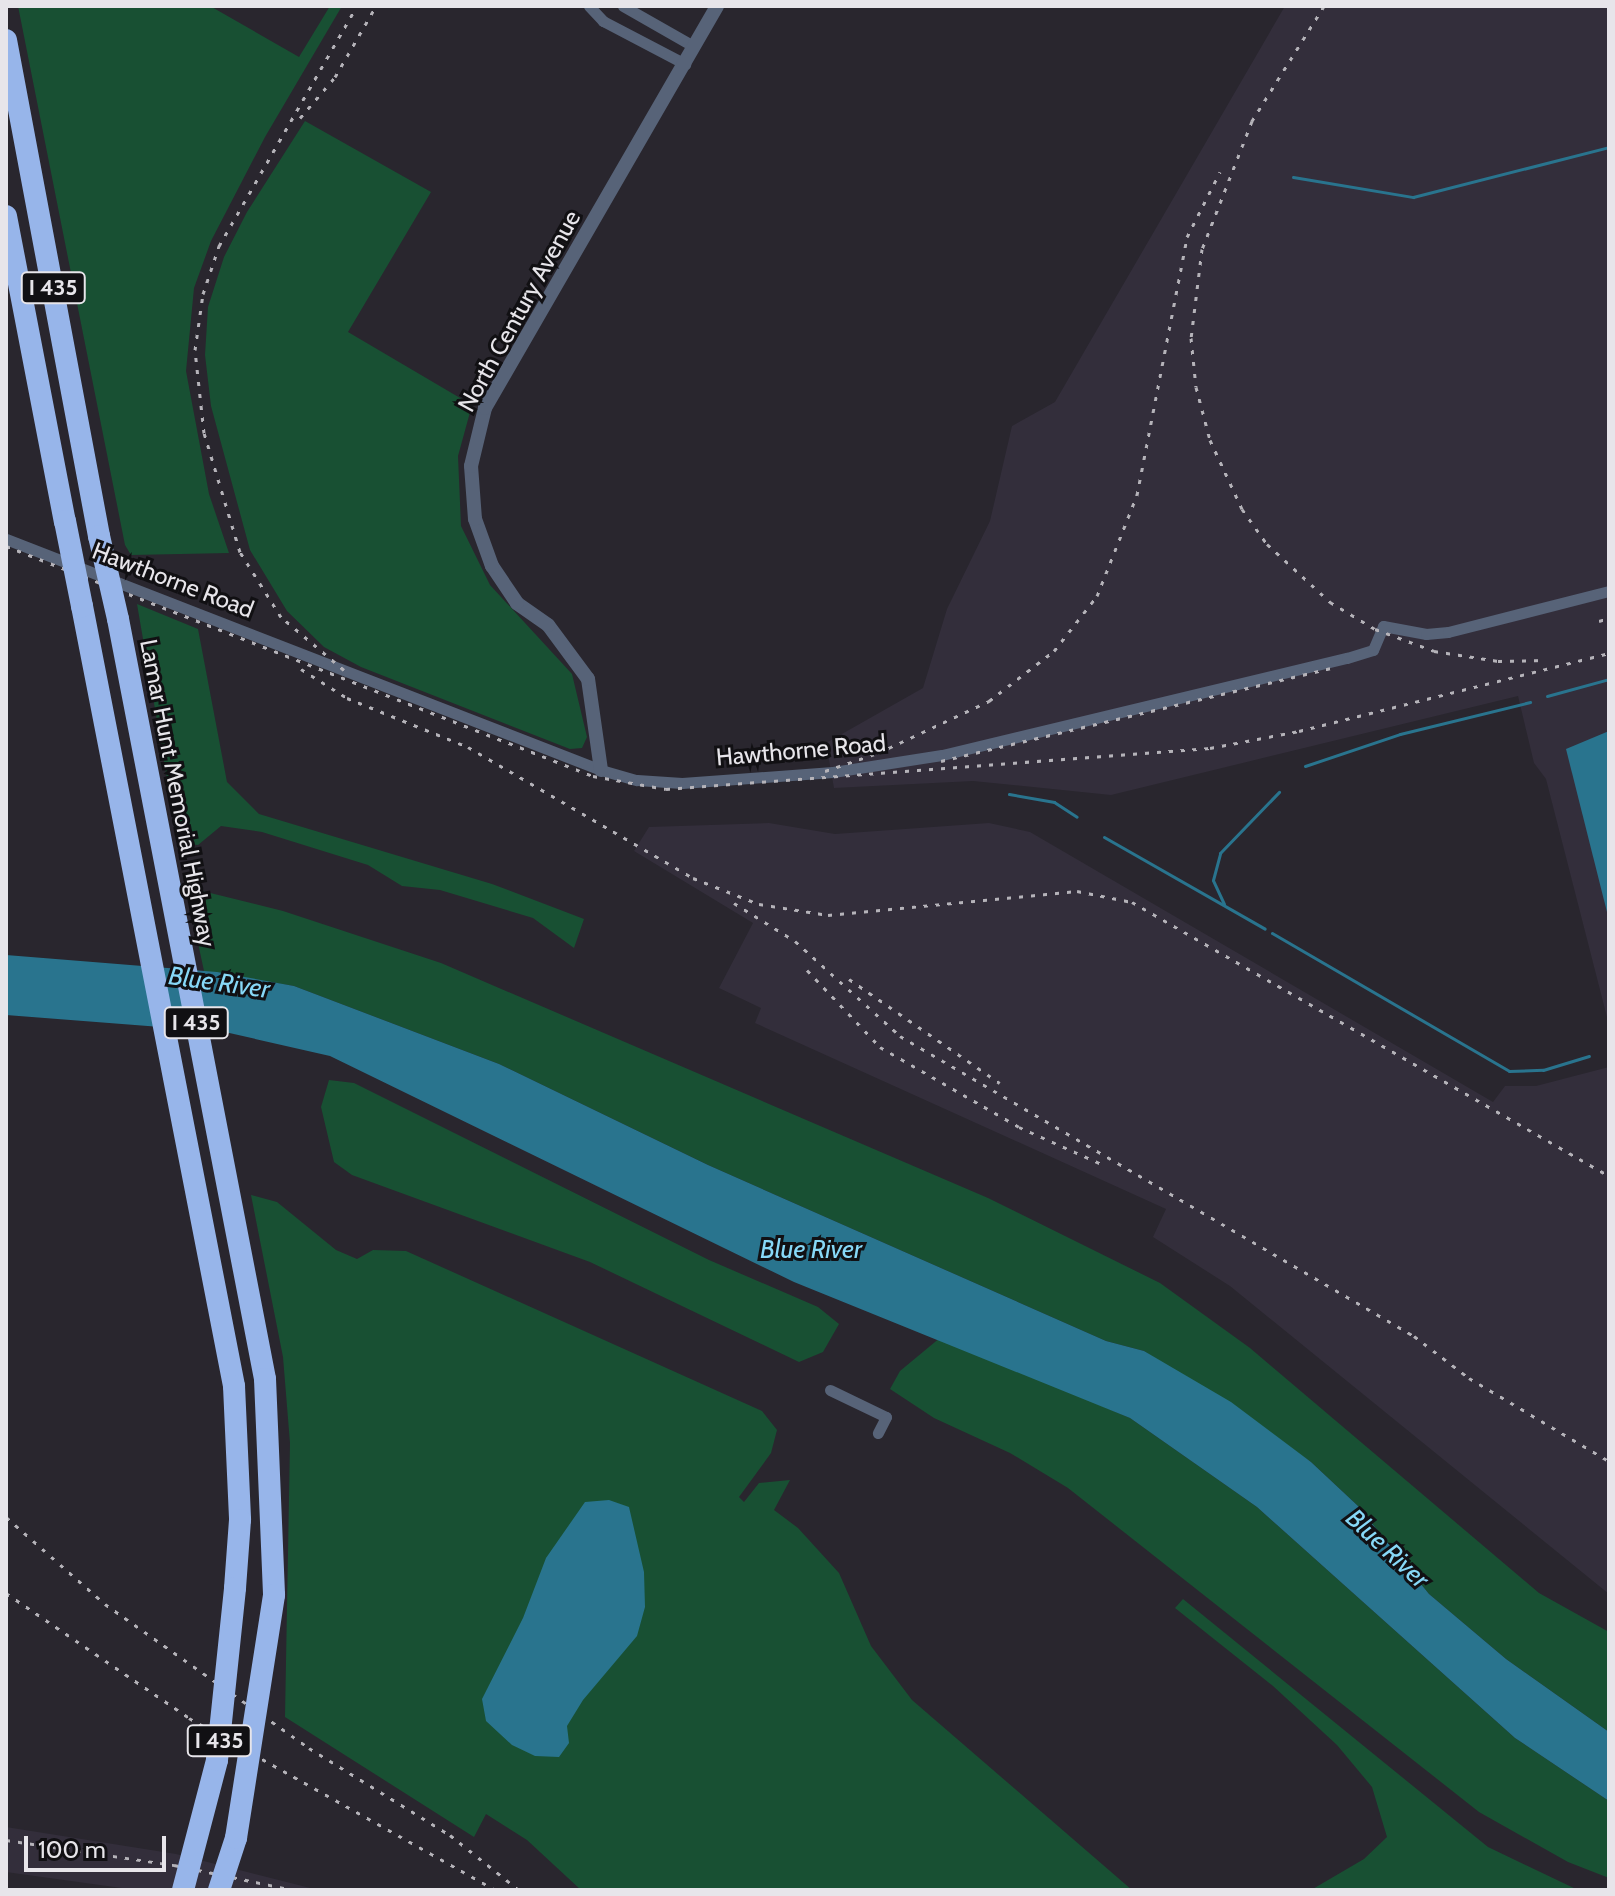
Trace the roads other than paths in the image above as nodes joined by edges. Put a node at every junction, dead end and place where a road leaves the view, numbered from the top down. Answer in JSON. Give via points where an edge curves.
{"nodes":[{"id":1,"x":589,"y":6,"type":"edge"},
{"id":2,"x":623,"y":6,"type":"edge"},
{"id":3,"x":717,"y":6,"type":"edge"},
{"id":4,"x":6,"y":40,"type":"edge"},
{"id":5,"x":693,"y":46,"type":"junction"},
{"id":6,"x":685,"y":64,"type":"junction"},
{"id":7,"x":6,"y":216,"type":"edge"},
{"id":8,"x":6,"y":539,"type":"edge"},
{"id":9,"x":1609,"y":591,"type":"edge"},
{"id":10,"x":601,"y":770,"type":"junction"},
{"id":11,"x":830,"y":1390,"type":"dead end"},
{"id":12,"x":878,"y":1433,"type":"dead end"},
{"id":13,"x":183,"y":1890,"type":"edge"},
{"id":14,"x":219,"y":1890,"type":"edge"}],
"edges":[{"from":1,"to":6,"type":"street","via":[[603,21]]},
{"from":2,"to":5,"type":"street"},
{"from":3,"to":5,"type":"street","name":"North Century Avenue"},
{"from":4,"to":14,"type":"highway","name":"Lamar Hunt Memorial Highway","number":"I 435","bridge":true,"via":[[265,1379],[274,1595],[236,1838]]},
{"from":5,"to":6,"type":"street","name":"North Century Avenue"},
{"from":6,"to":10,"type":"street","name":"North Century Avenue","via":[[485,408],[471,466],[475,519],[492,566],[517,603],[548,625],[588,679]]},
{"from":7,"to":13,"type":"highway","number":"I 435","bridge":true,"via":[[234,1386],[240,1520],[235,1588],[217,1760]]},
{"from":8,"to":10,"type":"street","name":"Hawthorne Road"},
{"from":9,"to":10,"type":"street","name":"Hawthorne Road","via":[[1448,632],[1426,634],[1383,626],[1373,650],[1347,658],[912,761],[682,783],[637,780]]},
{"from":11,"to":12,"type":"street","via":[[886,1417]]}]}
